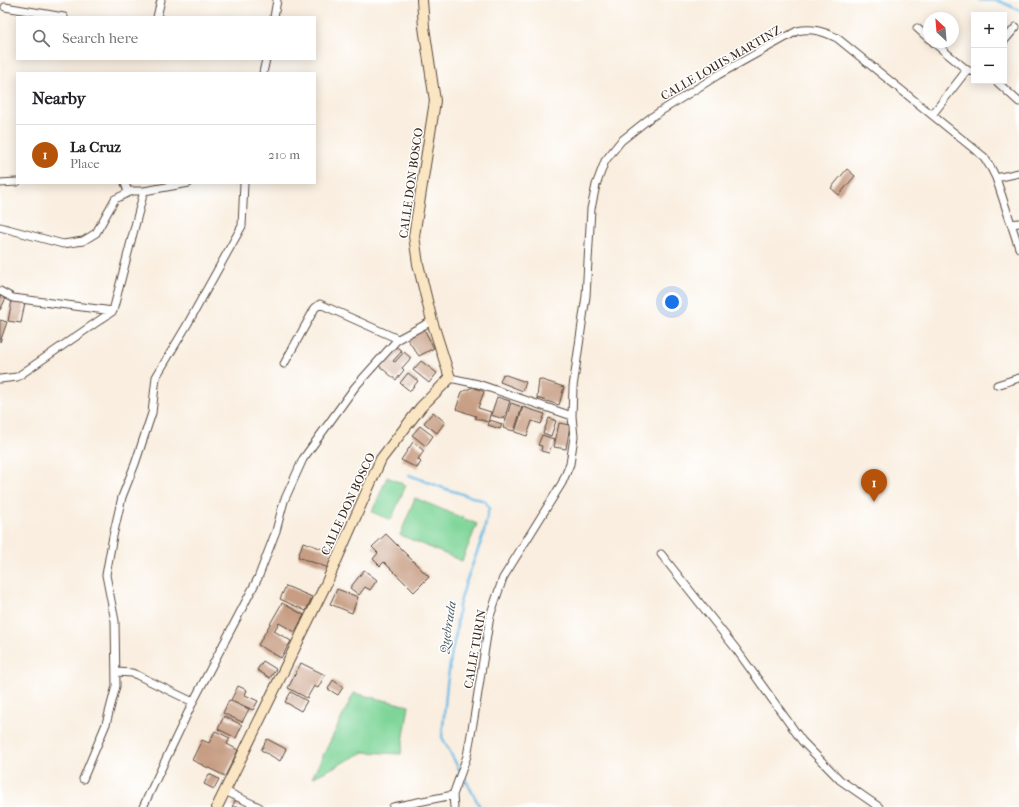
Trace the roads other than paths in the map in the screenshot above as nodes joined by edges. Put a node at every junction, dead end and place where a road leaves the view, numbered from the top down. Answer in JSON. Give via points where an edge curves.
{"nodes":[{"id":1,"x":161,"y":0,"type":"edge"},
{"id":2,"x":277,"y":0,"type":"edge"},
{"id":3,"x":422,"y":0,"type":"edge"},
{"id":4,"x":5,"y":7,"type":"dead end"},
{"id":5,"x":58,"y":16,"type":"edge"},
{"id":6,"x":157,"y":16,"type":"edge"},
{"id":7,"x":274,"y":16,"type":"edge"},
{"id":8,"x":1016,"y":27,"type":"dead end"},
{"id":9,"x":917,"y":28,"type":"dead end"},
{"id":10,"x":923,"y":34,"type":"edge"},
{"id":11,"x":1007,"y":38,"type":"edge"},
{"id":12,"x":941,"y":48,"type":"edge"},
{"id":13,"x":266,"y":60,"type":"edge"},
{"id":14,"x":971,"y":71,"type":"edge"},
{"id":15,"x":263,"y":72,"type":"edge"},
{"id":16,"x":999,"y":84,"type":"edge"},
{"id":17,"x":1019,"y":102,"type":"edge"},
{"id":18,"x":932,"y":114,"type":"junction"},
{"id":19,"x":1019,"y":173,"type":"edge"},
{"id":20,"x":996,"y":178,"type":"junction"},
{"id":21,"x":16,"y":182,"type":"edge"},
{"id":22,"x":0,"y":183,"type":"edge"},
{"id":23,"x":125,"y":184,"type":"edge"},
{"id":24,"x":183,"y":184,"type":"edge"},
{"id":25,"x":244,"y":184,"type":"edge"},
{"id":26,"x":144,"y":191,"type":"junction"},
{"id":27,"x":128,"y":192,"type":"junction"},
{"id":28,"x":1019,"y":223,"type":"edge"},
{"id":29,"x":1011,"y":224,"type":"junction"},
{"id":30,"x":0,"y":227,"type":"edge"},
{"id":31,"x":1019,"y":248,"type":"edge"},
{"id":32,"x":0,"y":291,"type":"edge"},
{"id":33,"x":113,"y":311,"type":"junction"},
{"id":34,"x":432,"y":321,"type":"junction"},
{"id":35,"x":398,"y":339,"type":"junction"},
{"id":36,"x":284,"y":364,"type":"dead end"},
{"id":37,"x":450,"y":378,"type":"junction"},
{"id":38,"x":1019,"y":378,"type":"edge"},
{"id":39,"x":0,"y":379,"type":"edge"},
{"id":40,"x":997,"y":385,"type":"dead end"},
{"id":41,"x":572,"y":416,"type":"junction"},
{"id":42,"x":661,"y":554,"type":"dead end"},
{"id":43,"x":117,"y":672,"type":"junction"},
{"id":44,"x":193,"y":702,"type":"junction"},
{"id":45,"x":83,"y":779,"type":"dead end"},
{"id":46,"x":225,"y":791,"type":"junction"},
{"id":47,"x":453,"y":795,"type":"junction"},
{"id":48,"x":143,"y":807,"type":"edge"},
{"id":49,"x":217,"y":807,"type":"edge"},
{"id":50,"x":259,"y":807,"type":"edge"},
{"id":51,"x":393,"y":807,"type":"edge"},
{"id":52,"x":454,"y":807,"type":"edge"},
{"id":53,"x":879,"y":807,"type":"edge"}],
"edges":[{"from":1,"to":6,"type":"street"},
{"from":2,"to":7,"type":"street"},
{"from":3,"to":34,"type":"street","name":"CALLE DON BOSCO","via":[[435,101],[414,236]]},
{"from":4,"to":5,"type":"street"},
{"from":8,"to":11,"type":"street"},
{"from":9,"to":10,"type":"street"},
{"from":12,"to":14,"type":"street"},
{"from":13,"to":15,"type":"street"},
{"from":14,"to":18,"type":"street"},
{"from":16,"to":17,"type":"street"},
{"from":18,"to":20,"type":"street","name":"CALLE LOUIS MARTINZ","via":[[984,157]]},
{"from":18,"to":41,"type":"street","name":"CALLE LOUIS MARTINZ","via":[[837,38],[807,29],[797,31],[718,75],[650,118],[620,141],[605,161],[591,209],[586,296],[573,387]]},
{"from":19,"to":20,"type":"street"},
{"from":20,"to":29,"type":"street","name":"CALLE LOUIS MARTINZ"},
{"from":21,"to":22,"type":"street"},
{"from":23,"to":27,"type":"street"},
{"from":24,"to":26,"type":"street"},
{"from":25,"to":43,"type":"street","via":[[242,226],[156,377],[152,413],[122,497],[106,575],[116,621]]},
{"from":26,"to":27,"type":"street"},
{"from":26,"to":33,"type":"street"},
{"from":27,"to":30,"type":"street","via":[[115,198],[96,233],[83,241],[63,244]]},
{"from":28,"to":29,"type":"street"},
{"from":29,"to":31,"type":"street","name":"CALLE LOUIS MARTINZ"},
{"from":32,"to":33,"type":"street","via":[[13,298]]},
{"from":33,"to":39,"type":"street","via":[[17,377]]},
{"from":34,"to":35,"type":"street"},
{"from":34,"to":37,"type":"street","name":"CALLE DON BOSCO"},
{"from":35,"to":36,"type":"street","via":[[320,304],[315,308]]},
{"from":35,"to":44,"type":"street","via":[[355,387],[303,459],[284,501],[276,531],[258,578]]},
{"from":37,"to":41,"type":"street","via":[[478,384]]},
{"from":37,"to":46,"type":"street","name":"CALLE DON BOSCO","via":[[421,407],[381,459],[326,584]]},
{"from":38,"to":40,"type":"street"},
{"from":41,"to":47,"type":"street","name":"CALLE TURIN","via":[[574,437],[570,464],[562,483],[503,578],[490,616],[467,756]]},
{"from":42,"to":53,"type":"street","via":[[736,649],[802,741],[840,780]]},
{"from":43,"to":44,"type":"street","via":[[137,675]]},
{"from":43,"to":45,"type":"street","via":[[106,724]]},
{"from":44,"to":48,"type":"street"},
{"from":46,"to":49,"type":"street","name":"CALLE DON BOSCO"},
{"from":46,"to":50,"type":"street"},
{"from":47,"to":51,"type":"street"},
{"from":47,"to":52,"type":"street","name":"CALLE TURIN"}]}
